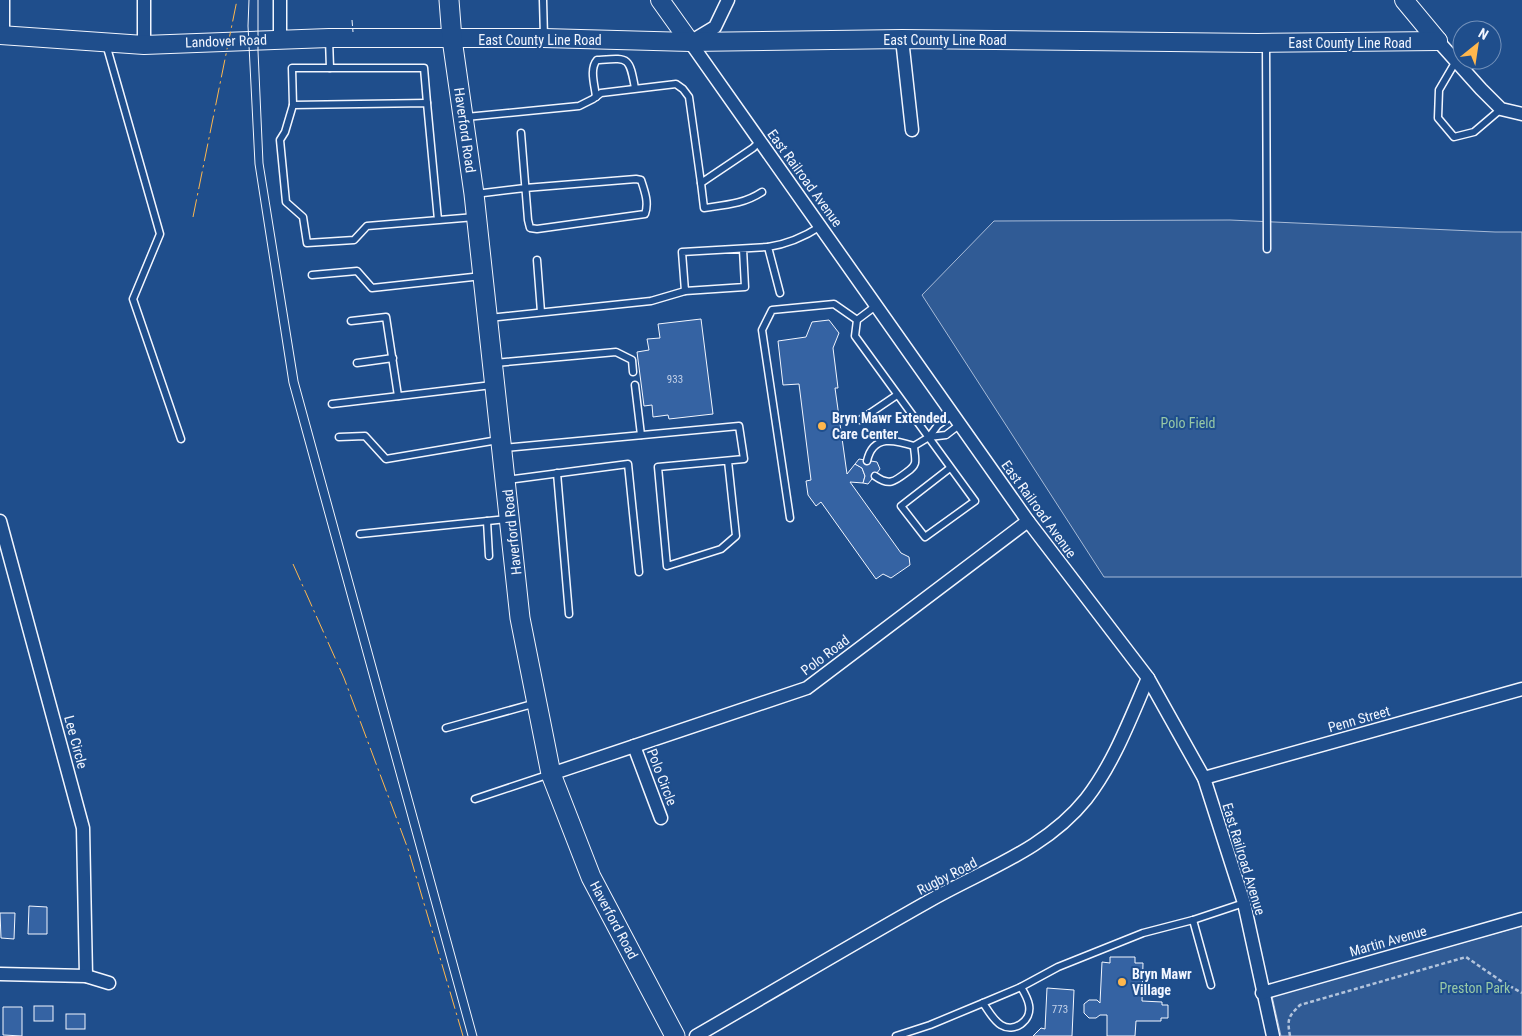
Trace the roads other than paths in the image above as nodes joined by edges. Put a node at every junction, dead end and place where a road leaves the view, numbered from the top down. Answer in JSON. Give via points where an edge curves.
{"nodes":[{"id":1,"x":3,"y":0,"type":"edge"},
{"id":2,"x":144,"y":0,"type":"edge"},
{"id":3,"x":280,"y":0,"type":"edge"},
{"id":4,"x":449,"y":0,"type":"edge"},
{"id":5,"x":543,"y":0,"type":"edge"},
{"id":6,"x":660,"y":0,"type":"edge"},
{"id":7,"x":728,"y":0,"type":"edge"},
{"id":8,"x":1404,"y":0,"type":"edge"},
{"id":9,"x":2,"y":35,"type":"edge"},
{"id":10,"x":329,"y":38,"type":"junction"},
{"id":11,"x":544,"y":38,"type":"junction"},
{"id":12,"x":280,"y":39,"type":"junction"},
{"id":13,"x":452,"y":39,"type":"junction"},
{"id":14,"x":902,"y":39,"type":"junction"},
{"id":15,"x":1438,"y":41,"type":"junction"},
{"id":16,"x":690,"y":42,"type":"junction"},
{"id":17,"x":105,"y":43,"type":"junction"},
{"id":18,"x":1266,"y":43,"type":"junction"},
{"id":19,"x":144,"y":44,"type":"junction"},
{"id":20,"x":1452,"y":57,"type":"edge"},
{"id":21,"x":330,"y":68,"type":"junction"},
{"id":22,"x":1452,"y":68,"type":"edge"},
{"id":23,"x":1464,"y":70,"type":"edge"},
{"id":24,"x":635,"y":88,"type":"junction"},
{"id":25,"x":596,"y":97,"type":"junction"},
{"id":26,"x":427,"y":103,"type":"junction"},
{"id":27,"x":293,"y":105,"type":"junction"},
{"id":28,"x":1501,"y":109,"type":"junction"},
{"id":29,"x":1522,"y":114,"type":"edge"},
{"id":30,"x":464,"y":118,"type":"junction"},
{"id":31,"x":912,"y":130,"type":"dead end"},
{"id":32,"x":521,"y":134,"type":"dead end"},
{"id":33,"x":760,"y":141,"type":"junction"},
{"id":34,"x":701,"y":183,"type":"junction"},
{"id":35,"x":525,"y":188,"type":"junction"},
{"id":36,"x":762,"y":192,"type":"dead end"},
{"id":37,"x":474,"y":194,"type":"junction"},
{"id":38,"x":476,"y":217,"type":"junction"},
{"id":39,"x":438,"y":220,"type":"junction"},
{"id":40,"x":821,"y":226,"type":"junction"},
{"id":41,"x":768,"y":247,"type":"junction"},
{"id":42,"x":743,"y":249,"type":"junction"},
{"id":43,"x":1267,"y":249,"type":"dead end"},
{"id":44,"x":537,"y":260,"type":"dead end"},
{"id":45,"x":312,"y":274,"type":"dead end"},
{"id":46,"x":483,"y":276,"type":"junction"},
{"id":47,"x":686,"y":291,"type":"junction"},
{"id":48,"x":780,"y":293,"type":"dead end"},
{"id":49,"x":877,"y":305,"type":"junction"},
{"id":50,"x":541,"y":312,"type":"junction"},
{"id":51,"x":488,"y":318,"type":"junction"},
{"id":52,"x":857,"y":320,"type":"junction"},
{"id":53,"x":351,"y":321,"type":"dead end"},
{"id":54,"x":392,"y":358,"type":"junction"},
{"id":55,"x":357,"y":363,"type":"dead end"},
{"id":56,"x":493,"y":363,"type":"junction"},
{"id":57,"x":633,"y":372,"type":"dead end"},
{"id":58,"x":496,"y":385,"type":"junction"},
{"id":59,"x":635,"y":385,"type":"dead end"},
{"id":60,"x":897,"y":395,"type":"junction"},
{"id":61,"x":398,"y":396,"type":"junction"},
{"id":62,"x":332,"y":404,"type":"dead end"},
{"id":63,"x":860,"y":420,"type":"dead end"},
{"id":64,"x":956,"y":420,"type":"junction"},
{"id":65,"x":641,"y":435,"type":"junction"},
{"id":66,"x":339,"y":437,"type":"dead end"},
{"id":67,"x":929,"y":437,"type":"junction"},
{"id":68,"x":181,"y":438,"type":"dead end"},
{"id":69,"x":502,"y":444,"type":"junction"},
{"id":70,"x":914,"y":446,"type":"junction"},
{"id":71,"x":867,"y":460,"type":"dead end"},
{"id":72,"x":728,"y":461,"type":"junction"},
{"id":73,"x":950,"y":468,"type":"junction"},
{"id":74,"x":557,"y":473,"type":"junction"},
{"id":75,"x":875,"y":476,"type":"dead end"},
{"id":76,"x":506,"y":480,"type":"junction"},
{"id":77,"x":790,"y":518,"type":"dead end"},
{"id":78,"x":510,"y":519,"type":"junction"},
{"id":79,"x":0,"y":521,"type":"edge"},
{"id":80,"x":1028,"y":521,"type":"junction"},
{"id":81,"x":487,"y":522,"type":"junction"},
{"id":82,"x":360,"y":534,"type":"dead end"},
{"id":83,"x":489,"y":556,"type":"dead end"},
{"id":84,"x":639,"y":572,"type":"dead end"},
{"id":85,"x":569,"y":614,"type":"dead end"},
{"id":86,"x":1148,"y":678,"type":"junction"},
{"id":87,"x":1522,"y":689,"type":"edge"},
{"id":88,"x":537,"y":702,"type":"junction"},
{"id":89,"x":446,"y":728,"type":"dead end"},
{"id":90,"x":634,"y":746,"type":"junction"},
{"id":91,"x":551,"y":774,"type":"junction"},
{"id":92,"x":1204,"y":778,"type":"junction"},
{"id":93,"x":475,"y":799,"type":"dead end"},
{"id":94,"x":661,"y":818,"type":"dead end"},
{"id":95,"x":1244,"y":903,"type":"junction"},
{"id":96,"x":1522,"y":919,"type":"edge"},
{"id":97,"x":1192,"y":920,"type":"junction"},
{"id":98,"x":0,"y":974,"type":"edge"},
{"id":99,"x":86,"y":976,"type":"junction"},
{"id":100,"x":109,"y":983,"type":"dead end"},
{"id":101,"x":1211,"y":985,"type":"dead end"},
{"id":102,"x":1021,"y":987,"type":"junction"},
{"id":103,"x":1262,"y":993,"type":"junction"},
{"id":104,"x":983,"y":1003,"type":"junction"},
{"id":105,"x":675,"y":1036,"type":"edge"},
{"id":106,"x":696,"y":1036,"type":"edge"},
{"id":107,"x":896,"y":1036,"type":"edge"},
{"id":108,"x":1273,"y":1036,"type":"edge"}],
"edges":[{"from":1,"to":9,"type":"street"},
{"from":2,"to":19,"type":"street"},
{"from":3,"to":12,"type":"street"},
{"from":4,"to":13,"type":"main road","name":"Haverford Road"},
{"from":5,"to":11,"type":"lane"},
{"from":6,"to":16,"type":"street"},
{"from":7,"to":16,"type":"street","via":[[715,27]]},
{"from":8,"to":15,"type":"street"},
{"from":9,"to":17,"type":"street","name":"Landover Road"},
{"from":10,"to":12,"type":"street","name":"Landover Road"},
{"from":10,"to":13,"type":"street","name":"Landover Road"},
{"from":10,"to":21,"type":"lane"},
{"from":11,"to":13,"type":"street","name":"East County Line Road"},
{"from":11,"to":16,"type":"street","name":"East County Line Road"},
{"from":12,"to":19,"type":"street","name":"Landover Road"},
{"from":13,"to":30,"type":"main road","name":"Haverford Road"},
{"from":14,"to":16,"type":"street","name":"East County Line Road"},
{"from":14,"to":18,"type":"street","name":"East County Line Road"},
{"from":14,"to":31,"type":"street"},
{"from":15,"to":18,"type":"street","name":"East County Line Road"},
{"from":15,"to":20,"type":"street"},
{"from":16,"to":33,"type":"street","name":"East Railroad Avenue"},
{"from":17,"to":19,"type":"street","name":"Landover Road"},
{"from":17,"to":68,"type":"lane","via":[[160,234],[133,299]]},
{"from":18,"to":43,"type":"lane"},
{"from":21,"to":26,"type":"lane","via":[[424,68]]},
{"from":21,"to":27,"type":"lane","via":[[292,68]]},
{"from":22,"to":28,"type":"lane","via":[[1439,90],[1438,118],[1454,137],[1474,132]]},
{"from":23,"to":28,"type":"street"},
{"from":24,"to":25,"type":"lane","via":[[601,93]]},
{"from":24,"to":25,"type":"lane","via":[[628,62],[622,59],[597,60],[593,71]]},
{"from":24,"to":34,"type":"lane","via":[[676,84],[684,89],[689,97]]},
{"from":25,"to":30,"type":"lane","via":[[579,106]]},
{"from":26,"to":27,"type":"lane"},
{"from":26,"to":39,"type":"lane"},
{"from":27,"to":39,"type":"lane","via":[[280,140],[286,202],[303,218],[307,242],[354,240],[368,226]]},
{"from":28,"to":29,"type":"street"},
{"from":30,"to":37,"type":"main road","name":"Haverford Road"},
{"from":32,"to":35,"type":"lane"},
{"from":33,"to":34,"type":"lane"},
{"from":33,"to":40,"type":"street","name":"East Railroad Avenue"},
{"from":34,"to":36,"type":"lane","via":[[704,208],[738,203]]},
{"from":35,"to":35,"type":"lane","via":[[530,228],[640,216],[645,214],[648,206],[641,180],[636,179]]},
{"from":35,"to":37,"type":"lane"},
{"from":37,"to":38,"type":"main road","name":"Haverford Road"},
{"from":38,"to":39,"type":"lane"},
{"from":38,"to":46,"type":"main road","name":"Haverford Road"},
{"from":40,"to":41,"type":"lane","via":[[785,245]]},
{"from":40,"to":49,"type":"street","name":"East Railroad Avenue"},
{"from":41,"to":42,"type":"lane"},
{"from":41,"to":48,"type":"lane"},
{"from":42,"to":47,"type":"lane","via":[[745,287]]},
{"from":42,"to":47,"type":"lane","via":[[682,252]]},
{"from":44,"to":50,"type":"lane"},
{"from":45,"to":46,"type":"lane","via":[[357,271],[372,288]]},
{"from":46,"to":51,"type":"main road","name":"Haverford Road"},
{"from":47,"to":50,"type":"lane","via":[[651,300]]},
{"from":49,"to":52,"type":"lane"},
{"from":49,"to":64,"type":"street","name":"East Railroad Avenue"},
{"from":50,"to":51,"type":"lane"},
{"from":51,"to":56,"type":"main road","name":"Haverford Road"},
{"from":52,"to":60,"type":"lane","via":[[855,336]]},
{"from":52,"to":77,"type":"lane","via":[[834,304],[772,310],[762,330]]},
{"from":53,"to":54,"type":"lane","via":[[386,317]]},
{"from":54,"to":55,"type":"lane"},
{"from":54,"to":61,"type":"lane"},
{"from":56,"to":57,"type":"lane","via":[[616,352],[632,360]]},
{"from":56,"to":58,"type":"main road","name":"Haverford Road"},
{"from":58,"to":61,"type":"lane"},
{"from":58,"to":69,"type":"main road","name":"Haverford Road"},
{"from":59,"to":65,"type":"lane"},
{"from":60,"to":63,"type":"lane"},
{"from":60,"to":67,"type":"lane"},
{"from":61,"to":62,"type":"lane"},
{"from":64,"to":67,"type":"lane","via":[[938,425]]},
{"from":64,"to":67,"type":"lane","via":[[946,435]]},
{"from":64,"to":80,"type":"street","name":"East Railroad Avenue"},
{"from":65,"to":69,"type":"lane"},
{"from":65,"to":72,"type":"lane","via":[[739,426],[744,459]]},
{"from":66,"to":69,"type":"lane","via":[[365,436],[386,459]]},
{"from":67,"to":70,"type":"lane"},
{"from":67,"to":73,"type":"lane"},
{"from":69,"to":76,"type":"main road","name":"Haverford Road"},
{"from":70,"to":71,"type":"lane","via":[[882,441],[872,448]]},
{"from":70,"to":75,"type":"lane","via":[[915,463],[906,474],[893,482]]},
{"from":72,"to":72,"type":"lane","via":[[658,467],[667,566],[721,549],[736,536]]},
{"from":73,"to":73,"type":"lane","via":[[975,501],[925,537],[901,506]]},
{"from":74,"to":76,"type":"lane"},
{"from":74,"to":84,"type":"lane","via":[[628,464]]},
{"from":74,"to":85,"type":"lane"},
{"from":76,"to":78,"type":"main road","name":"Haverford Road"},
{"from":78,"to":81,"type":"lane"},
{"from":78,"to":88,"type":"main road","name":"Haverford Road","via":[[520,618]]},
{"from":79,"to":99,"type":"street","name":"Lee Circle","via":[[83,828]]},
{"from":80,"to":86,"type":"street","name":"East Railroad Avenue"},
{"from":80,"to":90,"type":"street","name":"Polo Road","via":[[808,688]]},
{"from":81,"to":82,"type":"lane"},
{"from":81,"to":83,"type":"lane"},
{"from":86,"to":92,"type":"street","name":"East Railroad Avenue"},
{"from":86,"to":106,"type":"street","name":"Rugby Road","via":[[1104,773],[1085,800],[1054,830],[1003,864],[931,900]]},
{"from":87,"to":92,"type":"street","name":"Penn Street"},
{"from":88,"to":89,"type":"lane"},
{"from":88,"to":91,"type":"main road","name":"Haverford Road"},
{"from":90,"to":91,"type":"street","name":"Polo Road"},
{"from":90,"to":94,"type":"street","name":"Polo Circle"},
{"from":91,"to":93,"type":"lane"},
{"from":91,"to":105,"type":"main road","name":"Haverford Road","via":[[591,877]]},
{"from":92,"to":95,"type":"street","name":"East Railroad Avenue"},
{"from":95,"to":97,"type":"lane"},
{"from":95,"to":103,"type":"street","name":"East Railroad Avenue"},
{"from":96,"to":103,"type":"street","name":"Martin Avenue"},
{"from":97,"to":101,"type":"lane"},
{"from":97,"to":102,"type":"lane","via":[[1143,933],[1058,966]]},
{"from":98,"to":99,"type":"street"},
{"from":99,"to":100,"type":"street"},
{"from":102,"to":104,"type":"lane"},
{"from":102,"to":104,"type":"lane","via":[[1029,1011],[1022,1024],[1015,1027],[1000,1024]]},
{"from":103,"to":108,"type":"street","name":"East Railroad Avenue"},
{"from":104,"to":107,"type":"lane"}]}
